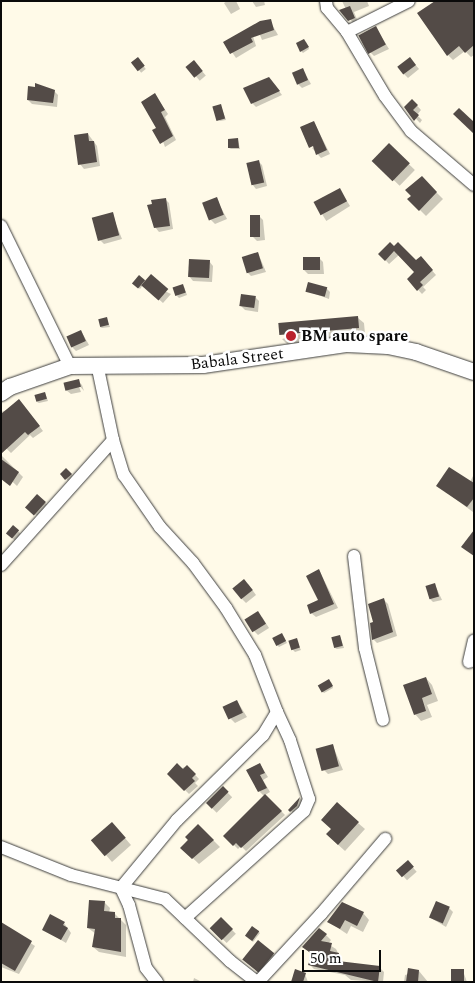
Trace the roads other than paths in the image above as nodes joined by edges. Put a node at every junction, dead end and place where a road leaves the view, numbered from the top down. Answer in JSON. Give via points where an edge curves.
{"nodes":[{"id":1,"x":326,"y":1,"type":"edge"},
{"id":2,"x":409,"y":1,"type":"edge"},
{"id":3,"x":347,"y":32,"type":"junction"},
{"id":4,"x":474,"y":185,"type":"edge"},
{"id":5,"x":1,"y":226,"type":"edge"},
{"id":6,"x":97,"y":364,"type":"junction"},
{"id":7,"x":70,"y":366,"type":"junction"},
{"id":8,"x":473,"y":369,"type":"edge"},
{"id":9,"x":1,"y":393,"type":"edge"},
{"id":10,"x":113,"y":440,"type":"junction"},
{"id":11,"x":354,"y":556,"type":"dead end"},
{"id":12,"x":1,"y":566,"type":"edge"},
{"id":13,"x":474,"y":641,"type":"edge"},
{"id":14,"x":469,"y":662,"type":"dead end"},
{"id":15,"x":277,"y":712,"type":"junction"},
{"id":16,"x":383,"y":720,"type":"dead end"},
{"id":17,"x":385,"y":839,"type":"dead end"},
{"id":18,"x":1,"y":847,"type":"edge"},
{"id":19,"x":121,"y":888,"type":"junction"},
{"id":20,"x":185,"y":918,"type":"junction"},
{"id":21,"x":157,"y":982,"type":"edge"},
{"id":22,"x":257,"y":982,"type":"edge"}],
"edges":[{"from":1,"to":3,"type":"street","via":[[327,8]]},
{"from":2,"to":3,"type":"street"},
{"from":3,"to":4,"type":"street","via":[[385,96],[411,131]]},
{"from":5,"to":7,"type":"street"},
{"from":6,"to":7,"type":"street","name":"Babala Street"},
{"from":6,"to":8,"type":"street","name":"Babala Street","via":[[203,365],[347,344],[388,346]]},
{"from":6,"to":10,"type":"street"},
{"from":7,"to":9,"type":"street","name":"Babala Street"},
{"from":10,"to":12,"type":"street"},
{"from":10,"to":15,"type":"street","via":[[124,475],[226,608],[255,656]]},
{"from":11,"to":16,"type":"street","via":[[365,648]]},
{"from":13,"to":14,"type":"street"},
{"from":15,"to":19,"type":"street","via":[[263,735],[177,820]]},
{"from":15,"to":20,"type":"street","via":[[290,740],[309,799],[304,811]]},
{"from":17,"to":22,"type":"street"},
{"from":18,"to":19,"type":"street","via":[[71,875]]},
{"from":19,"to":20,"type":"street","via":[[165,899]]},
{"from":19,"to":21,"type":"street","via":[[129,905],[146,968]]},
{"from":20,"to":22,"type":"street"}]}
